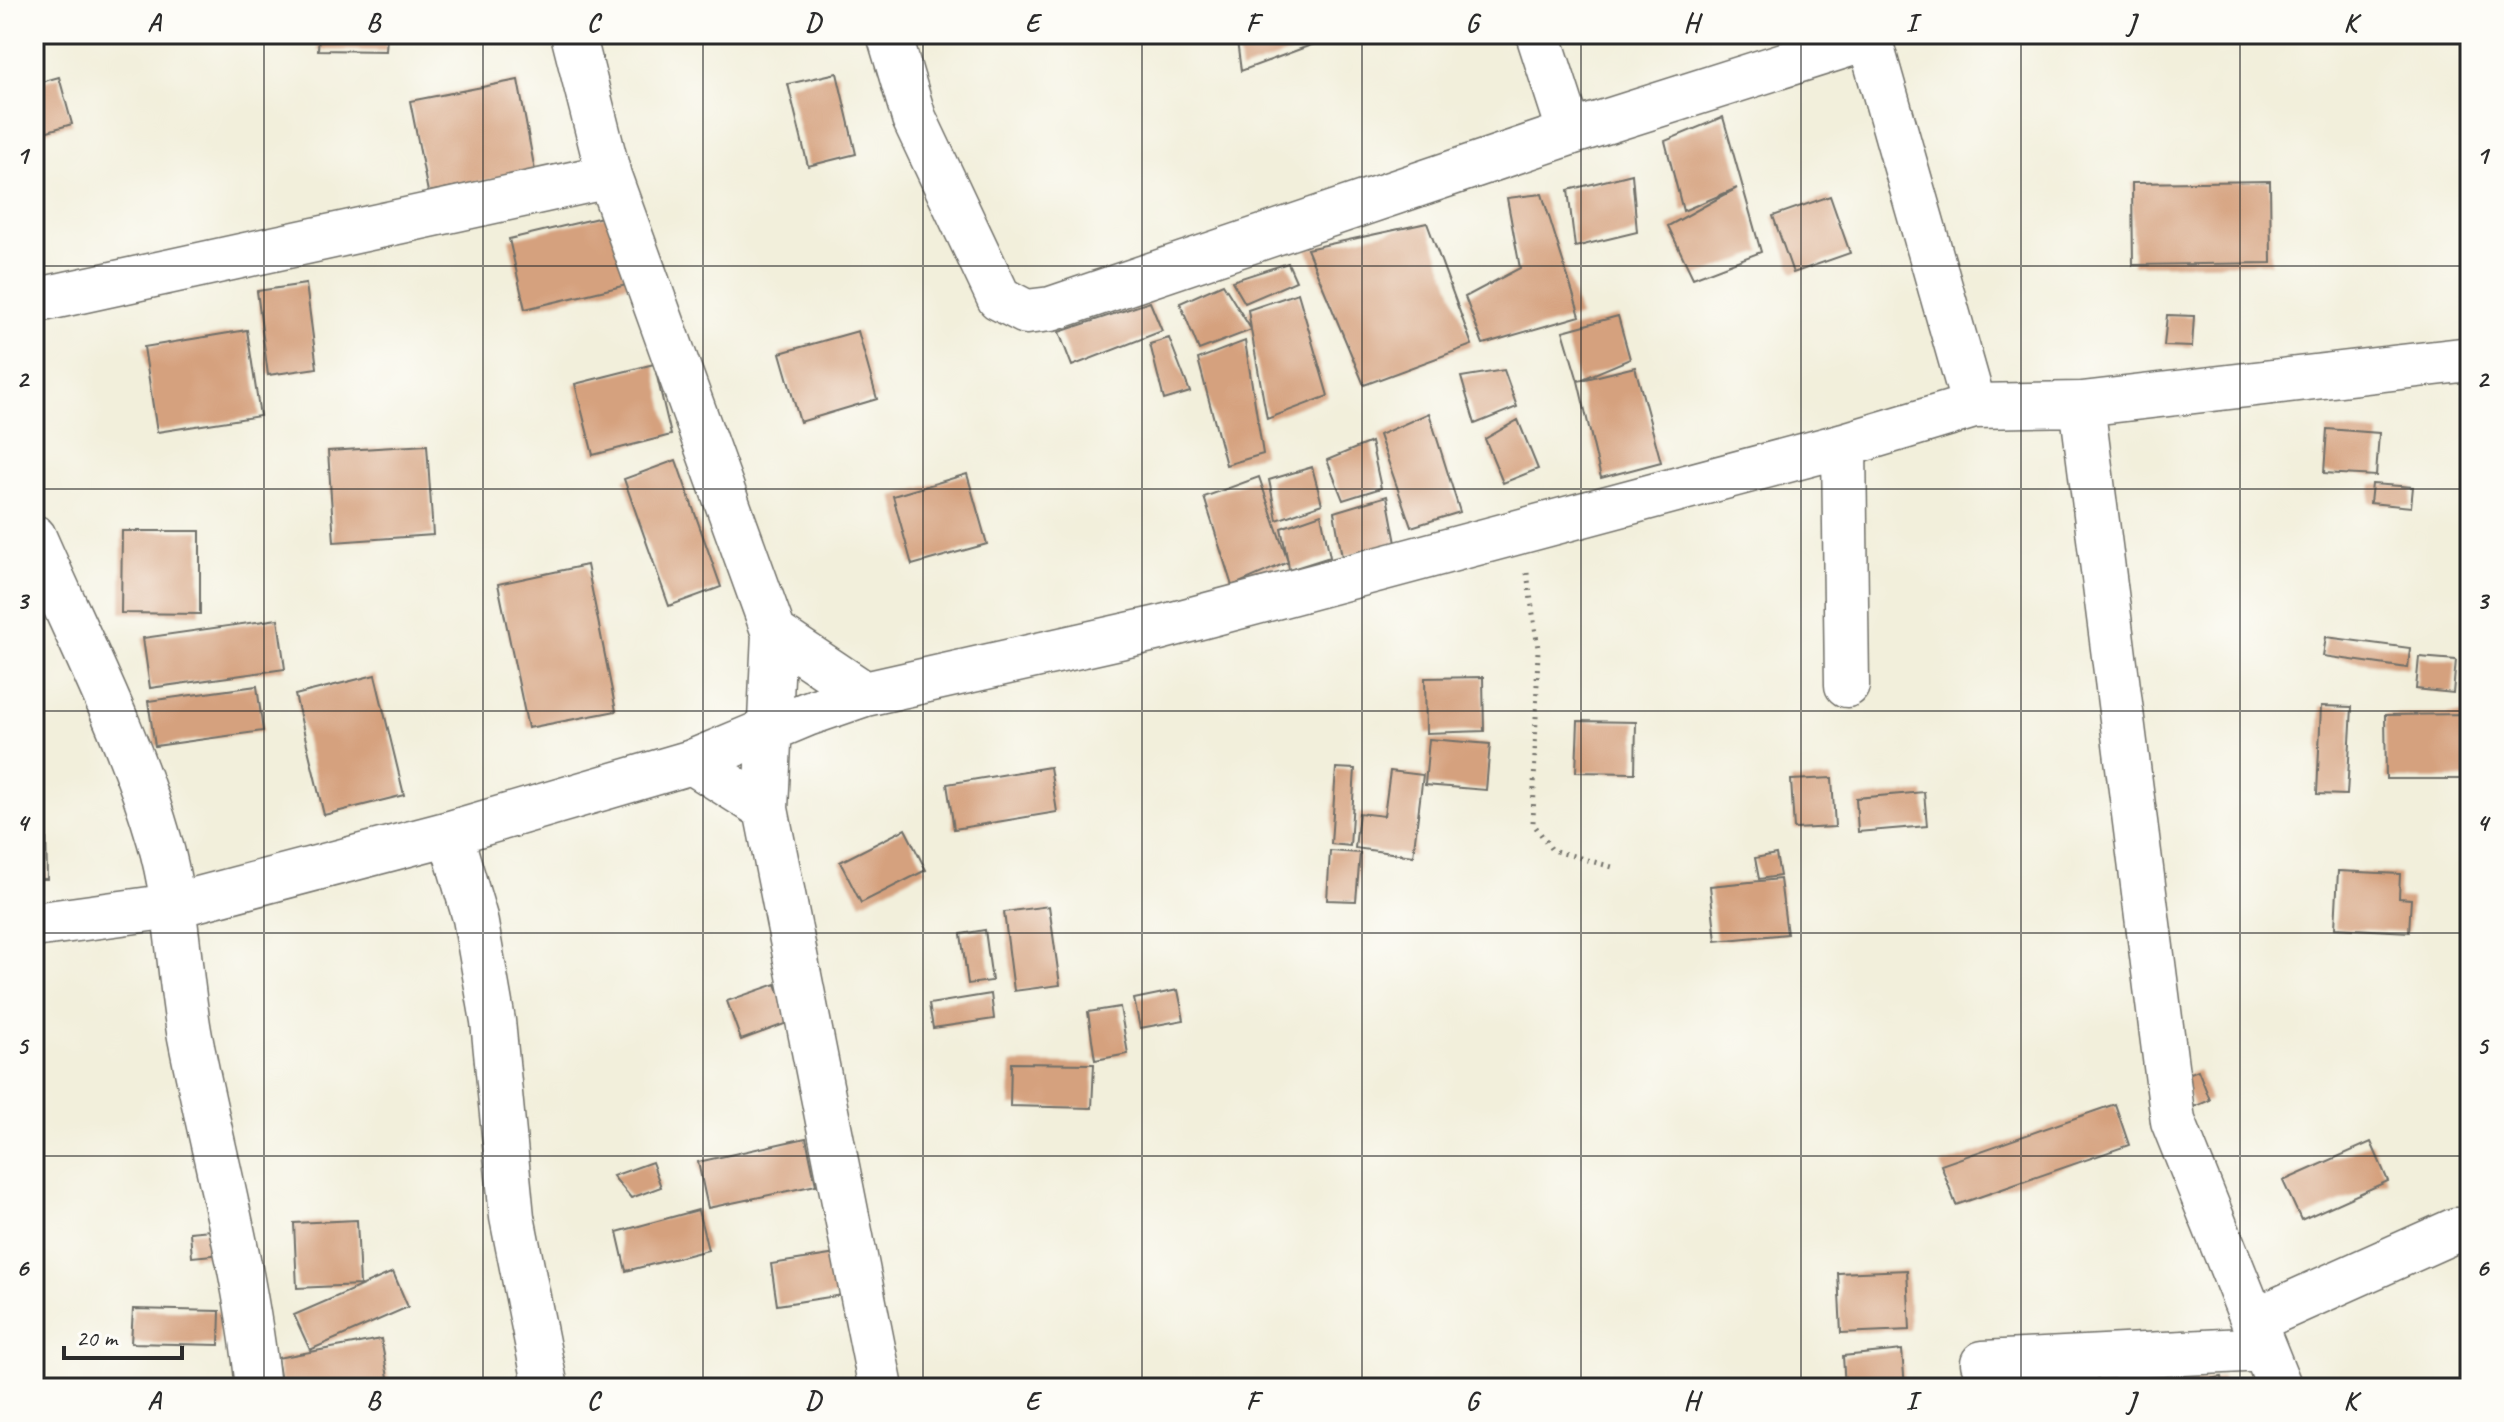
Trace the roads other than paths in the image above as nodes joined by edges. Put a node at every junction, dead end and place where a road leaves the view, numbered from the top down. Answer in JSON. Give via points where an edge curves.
{"nodes":[{"id":1,"x":573,"y":34,"type":"edge"},
{"id":2,"x":889,"y":34,"type":"edge"},
{"id":3,"x":1538,"y":34,"type":"edge"},
{"id":4,"x":1868,"y":36,"type":"edge"},
{"id":5,"x":1570,"y":133,"type":"junction"},
{"id":6,"x":609,"y":176,"type":"junction"},
{"id":7,"x":34,"y":301,"type":"edge"},
{"id":8,"x":2470,"y":359,"type":"edge"},
{"id":9,"x":2082,"y":404,"type":"junction"},
{"id":10,"x":1974,"y":406,"type":"junction"},
{"id":11,"x":1844,"y":445,"type":"junction"},
{"id":12,"x":34,"y":537,"type":"edge"},
{"id":13,"x":774,"y":633,"type":"junction"},
{"id":14,"x":1847,"y":685,"type":"dead end"},
{"id":15,"x":865,"y":694,"type":"junction"},
{"id":16,"x":769,"y":729,"type":"junction"},
{"id":17,"x":692,"y":762,"type":"junction"},
{"id":18,"x":766,"y":809,"type":"junction"},
{"id":19,"x":450,"y":833,"type":"junction"},
{"id":20,"x":172,"y":906,"type":"junction"},
{"id":21,"x":34,"y":925,"type":"edge"},
{"id":22,"x":2456,"y":1230,"type":"dead end"},
{"id":23,"x":2265,"y":1353,"type":"edge"},
{"id":24,"x":1983,"y":1363,"type":"dead end"},
{"id":25,"x":258,"y":1388,"type":"edge"},
{"id":26,"x":546,"y":1388,"type":"edge"},
{"id":27,"x":881,"y":1388,"type":"edge"}],
"edges":[{"from":1,"to":6,"type":"street"},
{"from":2,"to":5,"type":"street","via":[[914,118],[999,298],[1026,312],[1051,309]]},
{"from":3,"to":5,"type":"street"},
{"from":4,"to":5,"type":"street"},
{"from":4,"to":10,"type":"street"},
{"from":6,"to":7,"type":"street"},
{"from":6,"to":13,"type":"street"},
{"from":8,"to":9,"type":"street"},
{"from":9,"to":10,"type":"street"},
{"from":9,"to":23,"type":"street","via":[[2173,1121]]},
{"from":10,"to":11,"type":"street"},
{"from":11,"to":14,"type":"street"},
{"from":11,"to":15,"type":"street","via":[[1159,628]]},
{"from":12,"to":20,"type":"street","via":[[130,756],[160,841]]},
{"from":13,"to":15,"type":"street"},
{"from":13,"to":16,"type":"street"},
{"from":15,"to":16,"type":"street"},
{"from":16,"to":17,"type":"street"},
{"from":16,"to":18,"type":"street"},
{"from":17,"to":18,"type":"street"},
{"from":17,"to":19,"type":"street"},
{"from":18,"to":27,"type":"street"},
{"from":19,"to":20,"type":"street"},
{"from":19,"to":26,"type":"street","via":[[475,918],[493,1021],[512,1217]]},
{"from":20,"to":21,"type":"street"},
{"from":20,"to":25,"type":"street","via":[[190,1034],[236,1245]]},
{"from":22,"to":23,"type":"street"},
{"from":23,"to":24,"type":"street"}]}
